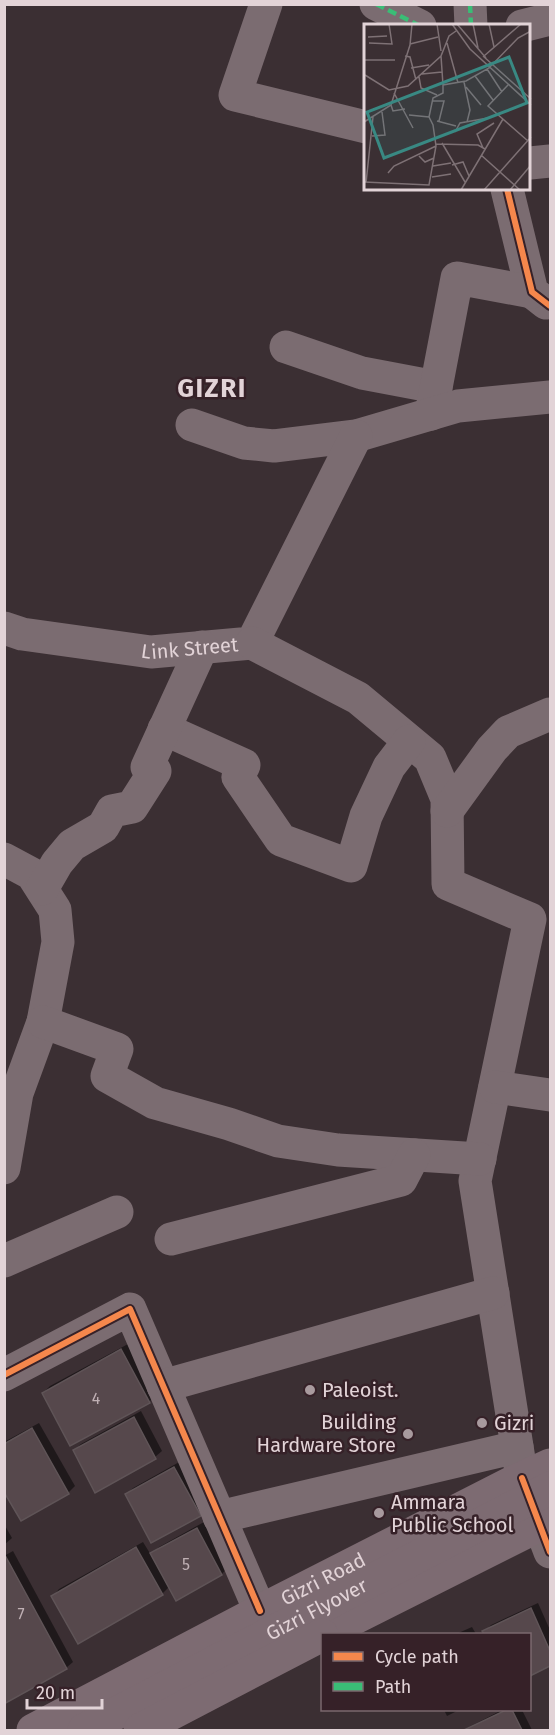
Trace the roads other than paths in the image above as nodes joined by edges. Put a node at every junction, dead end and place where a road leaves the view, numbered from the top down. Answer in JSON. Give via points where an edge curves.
{"nodes":[{"id":1,"x":266,"y":4,"type":"edge"},
{"id":2,"x":376,"y":4,"type":"edge"},
{"id":3,"x":470,"y":4,"type":"edge"},
{"id":4,"x":550,"y":19,"type":"edge"},
{"id":5,"x":416,"y":24,"type":"edge"},
{"id":6,"x":471,"y":24,"type":"edge"},
{"id":7,"x":530,"y":24,"type":"edge"},
{"id":8,"x":364,"y":127,"type":"edge"},
{"id":9,"x":550,"y":160,"type":"edge"},
{"id":10,"x":531,"y":163,"type":"edge"},
{"id":11,"x":507,"y":190,"type":"edge"},
{"id":12,"x":541,"y":299,"type":"edge"},
{"id":13,"x":286,"y":347,"type":"dead end"},
{"id":14,"x":550,"y":397,"type":"edge"},
{"id":15,"x":433,"y":401,"type":"junction"},
{"id":16,"x":192,"y":425,"type":"dead end"},
{"id":17,"x":356,"y":436,"type":"junction"},
{"id":18,"x":4,"y":628,"type":"edge"},
{"id":19,"x":252,"y":643,"type":"junction"},
{"id":20,"x":202,"y":647,"type":"junction"},
{"id":21,"x":550,"y":714,"type":"edge"},
{"id":22,"x":164,"y":729,"type":"junction"},
{"id":23,"x":409,"y":741,"type":"junction"},
{"id":24,"x":447,"y":811,"type":"junction"},
{"id":25,"x":4,"y":859,"type":"edge"},
{"id":26,"x":42,"y":889,"type":"junction"},
{"id":27,"x":540,"y":923,"type":"edge"},
{"id":28,"x":43,"y":1022,"type":"junction"},
{"id":29,"x":495,"y":1087,"type":"junction"},
{"id":30,"x":550,"y":1095,"type":"edge"},
{"id":31,"x":414,"y":1155,"type":"junction"},
{"id":32,"x":480,"y":1159,"type":"junction"},
{"id":33,"x":4,"y":1168,"type":"edge"},
{"id":34,"x":117,"y":1212,"type":"dead end"},
{"id":35,"x":171,"y":1239,"type":"dead end"},
{"id":36,"x":4,"y":1261,"type":"edge"},
{"id":37,"x":493,"y":1293,"type":"junction"},
{"id":38,"x":4,"y":1374,"type":"edge"},
{"id":39,"x":164,"y":1386,"type":"junction"},
{"id":40,"x":535,"y":1470,"type":"edge"},
{"id":41,"x":219,"y":1517,"type":"junction"},
{"id":42,"x":549,"y":1537,"type":"edge"},
{"id":43,"x":260,"y":1611,"type":"junction"},
{"id":44,"x":328,"y":1633,"type":"edge"},
{"id":45,"x":366,"y":1633,"type":"edge"},
{"id":46,"x":321,"y":1636,"type":"edge"},
{"id":47,"x":321,"y":1656,"type":"edge"},
{"id":48,"x":33,"y":1731,"type":"edge"},
{"id":49,"x":84,"y":1731,"type":"edge"},
{"id":50,"x":140,"y":1731,"type":"edge"},
{"id":51,"x":178,"y":1731,"type":"edge"}],
"edges":[{"from":1,"to":8,"type":"street","via":[[235,95]]},
{"from":2,"to":5,"type":"street"},
{"from":3,"to":6,"type":"street"},
{"from":4,"to":7,"type":"street"},
{"from":9,"to":10,"type":"street"},
{"from":11,"to":12,"type":"street"},
{"from":12,"to":15,"type":"street","via":[[457,278]]},
{"from":13,"to":15,"type":"street"},
{"from":14,"to":15,"type":"street","via":[[458,406]]},
{"from":15,"to":17,"type":"street"},
{"from":16,"to":17,"type":"street","via":[[244,443],[274,446]]},
{"from":17,"to":19,"type":"street","name":"Link Street"},
{"from":18,"to":20,"type":"street","name":"Link Street","via":[[22,634],[151,652]]},
{"from":19,"to":20,"type":"street","name":"Link Street"},
{"from":19,"to":23,"type":"street","via":[[358,698]]},
{"from":20,"to":22,"type":"street"},
{"from":21,"to":24,"type":"street","via":[[508,732]]},
{"from":22,"to":23,"type":"street","via":[[244,765],[238,777],[281,840],[351,866],[366,816],[390,767]]},
{"from":22,"to":26,"type":"street","via":[[147,767],[155,771],[132,807],[112,811],[103,827],[72,845]]},
{"from":23,"to":24,"type":"street","via":[[430,759],[447,799]]},
{"from":24,"to":27,"type":"street","via":[[448,884]]},
{"from":25,"to":26,"type":"street","via":[[32,874]]},
{"from":26,"to":28,"type":"street","via":[[55,910],[58,942]]},
{"from":27,"to":29,"type":"street"},
{"from":28,"to":31,"type":"street","via":[[117,1049],[107,1076],[155,1103],[278,1141]]},
{"from":28,"to":33,"type":"street","via":[[17,1093]]},
{"from":29,"to":30,"type":"street"},
{"from":29,"to":32,"type":"street"},
{"from":31,"to":32,"type":"street"},
{"from":31,"to":35,"type":"street","via":[[401,1180]]},
{"from":32,"to":37,"type":"street","via":[[475,1181]]},
{"from":34,"to":36,"type":"street"},
{"from":37,"to":39,"type":"street"},
{"from":37,"to":40,"type":"street"},
{"from":38,"to":39,"type":"street","via":[[130,1309]]},
{"from":39,"to":41,"type":"street"},
{"from":40,"to":41,"type":"street"},
{"from":40,"to":42,"type":"street"},
{"from":40,"to":43,"type":"main road","name":"Gizri Road"},
{"from":40,"to":49,"type":"main road","name":"Gizri Flyover"},
{"from":41,"to":43,"type":"street"},
{"from":42,"to":44,"type":"main road","name":"Gizri Flyover"},
{"from":42,"to":45,"type":"main road"},
{"from":43,"to":48,"type":"main road","name":"Gizri Road"},
{"from":46,"to":50,"type":"main road","name":"Gizri Flyover"},
{"from":47,"to":51,"type":"main road"}]}
